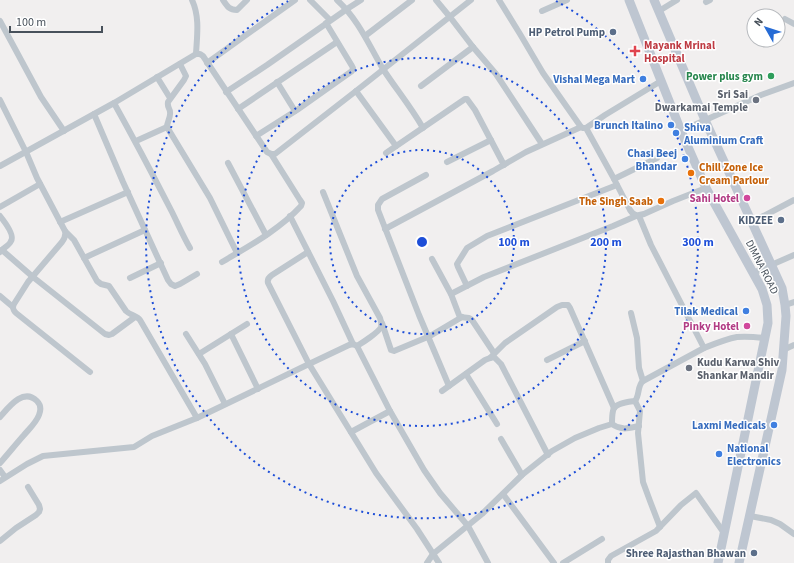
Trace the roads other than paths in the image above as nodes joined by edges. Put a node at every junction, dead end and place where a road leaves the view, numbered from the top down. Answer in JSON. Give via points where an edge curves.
{"nodes":[{"id":1,"x":192,"y":0,"type":"edge"},
{"id":2,"x":223,"y":0,"type":"edge"},
{"id":3,"x":247,"y":0,"type":"edge"},
{"id":4,"x":295,"y":0,"type":"edge"},
{"id":5,"x":310,"y":0,"type":"edge"},
{"id":6,"x":337,"y":0,"type":"edge"},
{"id":7,"x":361,"y":0,"type":"edge"},
{"id":8,"x":412,"y":0,"type":"edge"},
{"id":9,"x":436,"y":0,"type":"edge"},
{"id":10,"x":470,"y":0,"type":"edge"},
{"id":11,"x":499,"y":0,"type":"edge"},
{"id":12,"x":567,"y":0,"type":"edge"},
{"id":13,"x":630,"y":0,"type":"edge"},
{"id":14,"x":654,"y":0,"type":"edge"},
{"id":15,"x":677,"y":0,"type":"edge"},
{"id":16,"x":347,"y":9,"type":"junction"},
{"id":17,"x":542,"y":11,"type":"dead end"},
{"id":18,"x":659,"y":11,"type":"junction"},
{"id":19,"x":450,"y":17,"type":"junction"},
{"id":20,"x":0,"y":21,"type":"edge"},
{"id":21,"x":328,"y":22,"type":"junction"},
{"id":22,"x":365,"y":36,"type":"junction"},
{"id":23,"x":337,"y":42,"type":"junction"},
{"id":24,"x":473,"y":47,"type":"junction"},
{"id":25,"x":196,"y":54,"type":"junction"},
{"id":26,"x":207,"y":63,"type":"junction"},
{"id":27,"x":180,"y":64,"type":"junction"},
{"id":28,"x":383,"y":69,"type":"junction"},
{"id":29,"x":157,"y":77,"type":"junction"},
{"id":30,"x":661,"y":81,"type":"junction"},
{"id":31,"x":278,"y":82,"type":"junction"},
{"id":32,"x":794,"y":83,"type":"edge"},
{"id":33,"x":421,"y":86,"type":"dead end"},
{"id":34,"x":356,"y":91,"type":"junction"},
{"id":35,"x":226,"y":92,"type":"junction"},
{"id":36,"x":170,"y":98,"type":"junction"},
{"id":37,"x":0,"y":100,"type":"edge"},
{"id":38,"x":114,"y":103,"type":"junction"},
{"id":39,"x":238,"y":109,"type":"junction"},
{"id":40,"x":295,"y":111,"type":"junction"},
{"id":41,"x":94,"y":114,"type":"junction"},
{"id":42,"x":704,"y":120,"type":"junction"},
{"id":43,"x":167,"y":127,"type":"junction"},
{"id":44,"x":583,"y":127,"type":"junction"},
{"id":45,"x":423,"y":128,"type":"junction"},
{"id":46,"x":64,"y":131,"type":"junction"},
{"id":47,"x":681,"y":131,"type":"junction"},
{"id":48,"x":256,"y":136,"type":"junction"},
{"id":49,"x":491,"y":140,"type":"junction"},
{"id":50,"x":136,"y":141,"type":"junction"},
{"id":51,"x":542,"y":144,"type":"junction"},
{"id":52,"x":396,"y":146,"type":"junction"},
{"id":53,"x":26,"y":152,"type":"junction"},
{"id":54,"x":386,"y":153,"type":"dead end"},
{"id":55,"x":271,"y":154,"type":"junction"},
{"id":56,"x":657,"y":158,"type":"dead end"},
{"id":57,"x":228,"y":162,"type":"dead end"},
{"id":58,"x":447,"y":162,"type":"dead end"},
{"id":59,"x":504,"y":165,"type":"junction"},
{"id":60,"x":0,"y":166,"type":"edge"},
{"id":61,"x":426,"y":175,"type":"dead end"},
{"id":62,"x":616,"y":182,"type":"junction"},
{"id":63,"x":40,"y":184,"type":"junction"},
{"id":64,"x":706,"y":188,"type":"junction"},
{"id":65,"x":128,"y":192,"type":"junction"},
{"id":66,"x":323,"y":192,"type":"dead end"},
{"id":67,"x":794,"y":200,"type":"edge"},
{"id":68,"x":0,"y":206,"type":"edge"},
{"id":69,"x":0,"y":216,"type":"edge"},
{"id":70,"x":290,"y":216,"type":"junction"},
{"id":71,"x":637,"y":216,"type":"junction"},
{"id":72,"x":60,"y":222,"type":"junction"},
{"id":73,"x":752,"y":222,"type":"junction"},
{"id":74,"x":385,"y":229,"type":"junction"},
{"id":75,"x":145,"y":230,"type":"junction"},
{"id":76,"x":65,"y":231,"type":"junction"},
{"id":77,"x":266,"y":235,"type":"junction"},
{"id":78,"x":190,"y":248,"type":"dead end"},
{"id":79,"x":1,"y":251,"type":"edge"},
{"id":80,"x":308,"y":252,"type":"junction"},
{"id":81,"x":238,"y":253,"type":"junction"},
{"id":82,"x":794,"y":255,"type":"edge"},
{"id":83,"x":84,"y":258,"type":"junction"},
{"id":84,"x":432,"y":259,"type":"dead end"},
{"id":85,"x":222,"y":262,"type":"dead end"},
{"id":86,"x":161,"y":263,"type":"junction"},
{"id":87,"x":771,"y":264,"type":"junction"},
{"id":88,"x":753,"y":273,"type":"junction"},
{"id":89,"x":197,"y":274,"type":"dead end"},
{"id":90,"x":33,"y":277,"type":"junction"},
{"id":91,"x":130,"y":278,"type":"dead end"},
{"id":92,"x":467,"y":286,"type":"junction"},
{"id":93,"x":451,"y":294,"type":"junction"},
{"id":94,"x":0,"y":296,"type":"edge"},
{"id":95,"x":790,"y":303,"type":"edge"},
{"id":96,"x":13,"y":307,"type":"junction"},
{"id":97,"x":631,"y":313,"type":"dead end"},
{"id":98,"x":135,"y":317,"type":"junction"},
{"id":99,"x":462,"y":317,"type":"junction"},
{"id":100,"x":382,"y":323,"type":"junction"},
{"id":101,"x":247,"y":324,"type":"dead end"},
{"id":102,"x":186,"y":334,"type":"dead end"},
{"id":103,"x":231,"y":334,"type":"junction"},
{"id":104,"x":429,"y":336,"type":"junction"},
{"id":105,"x":765,"y":338,"type":"junction"},
{"id":106,"x":585,"y":341,"type":"junction"},
{"id":107,"x":355,"y":345,"type":"junction"},
{"id":108,"x":794,"y":345,"type":"edge"},
{"id":109,"x":704,"y":348,"type":"junction"},
{"id":110,"x":783,"y":350,"type":"junction"},
{"id":111,"x":199,"y":354,"type":"junction"},
{"id":112,"x":492,"y":355,"type":"junction"},
{"id":113,"x":547,"y":360,"type":"dead end"},
{"id":114,"x":308,"y":364,"type":"junction"},
{"id":115,"x":90,"y":372,"type":"dead end"},
{"id":116,"x":466,"y":374,"type":"junction"},
{"id":117,"x":643,"y":381,"type":"junction"},
{"id":118,"x":449,"y":386,"type":"junction"},
{"id":119,"x":258,"y":389,"type":"junction"},
{"id":120,"x":442,"y":391,"type":"dead end"},
{"id":121,"x":635,"y":401,"type":"junction"},
{"id":122,"x":225,"y":404,"type":"junction"},
{"id":123,"x":614,"y":408,"type":"junction"},
{"id":124,"x":390,"y":411,"type":"junction"},
{"id":125,"x":0,"y":417,"type":"edge"},
{"id":126,"x":197,"y":418,"type":"junction"},
{"id":127,"x":497,"y":424,"type":"dead end"},
{"id":128,"x":612,"y":424,"type":"junction"},
{"id":129,"x":639,"y":426,"type":"junction"},
{"id":130,"x":351,"y":432,"type":"junction"},
{"id":131,"x":501,"y":439,"type":"dead end"},
{"id":132,"x":548,"y":455,"type":"junction"},
{"id":133,"x":0,"y":463,"type":"edge"},
{"id":134,"x":0,"y":470,"type":"edge"},
{"id":135,"x":522,"y":475,"type":"junction"},
{"id":136,"x":2,"y":479,"type":"edge"},
{"id":137,"x":28,"y":487,"type":"dead end"},
{"id":138,"x":503,"y":494,"type":"junction"},
{"id":139,"x":750,"y":516,"type":"junction"},
{"id":140,"x":468,"y":526,"type":"junction"},
{"id":141,"x":660,"y":527,"type":"junction"},
{"id":142,"x":724,"y":533,"type":"junction"},
{"id":143,"x":794,"y":534,"type":"edge"},
{"id":144,"x":602,"y":538,"type":"dead end"},
{"id":145,"x":0,"y":541,"type":"edge"},
{"id":146,"x":433,"y":554,"type":"junction"},
{"id":147,"x":426,"y":563,"type":"edge"},
{"id":148,"x":439,"y":563,"type":"edge"},
{"id":149,"x":488,"y":563,"type":"edge"},
{"id":150,"x":554,"y":563,"type":"edge"},
{"id":151,"x":564,"y":563,"type":"edge"},
{"id":152,"x":608,"y":563,"type":"edge"},
{"id":153,"x":718,"y":563,"type":"edge"},
{"id":154,"x":739,"y":563,"type":"edge"}],
"edges":[{"from":1,"to":25,"type":"street","via":[[197,15]]},
{"from":2,"to":3,"type":"street","via":[[232,10],[237,10]]},
{"from":4,"to":26,"type":"street"},
{"from":5,"to":21,"type":"street"},
{"from":6,"to":16,"type":"street"},
{"from":7,"to":16,"type":"street"},
{"from":8,"to":22,"type":"street"},
{"from":9,"to":19,"type":"street"},
{"from":10,"to":19,"type":"street"},
{"from":11,"to":44,"type":"street","via":[[543,73]]},
{"from":12,"to":17,"type":"street"},
{"from":13,"to":30,"type":"street","name":"DIMNA ROAD"},
{"from":14,"to":18,"type":"street"},
{"from":15,"to":18,"type":"street"},
{"from":16,"to":21,"type":"street"},
{"from":16,"to":22,"type":"street"},
{"from":18,"to":42,"type":"street"},
{"from":19,"to":24,"type":"street"},
{"from":19,"to":28,"type":"street"},
{"from":20,"to":46,"type":"street","via":[[41,97]]},
{"from":21,"to":23,"type":"street"},
{"from":21,"to":35,"type":"street"},
{"from":22,"to":28,"type":"street"},
{"from":23,"to":31,"type":"street"},
{"from":23,"to":40,"type":"street","via":[[352,66],[352,71]]},
{"from":24,"to":33,"type":"street"},
{"from":24,"to":51,"type":"street","via":[[496,74]]},
{"from":25,"to":26,"type":"street","via":[[203,56]]},
{"from":25,"to":27,"type":"street"},
{"from":26,"to":35,"type":"street"},
{"from":27,"to":29,"type":"street"},
{"from":27,"to":36,"type":"street","via":[[186,76]]},
{"from":28,"to":34,"type":"street"},
{"from":28,"to":45,"type":"street"},
{"from":29,"to":36,"type":"street"},
{"from":29,"to":38,"type":"street"},
{"from":30,"to":44,"type":"street"},
{"from":30,"to":47,"type":"street","name":"DIMNA ROAD"},
{"from":31,"to":39,"type":"street"},
{"from":31,"to":40,"type":"street"},
{"from":32,"to":42,"type":"street","via":[[761,94]]},
{"from":34,"to":52,"type":"street"},
{"from":34,"to":55,"type":"street","via":[[275,154]]},
{"from":35,"to":39,"type":"street"},
{"from":36,"to":43,"type":"street","via":[[167,106],[170,117]]},
{"from":37,"to":53,"type":"street"},
{"from":38,"to":41,"type":"street"},
{"from":38,"to":50,"type":"street"},
{"from":39,"to":48,"type":"street"},
{"from":40,"to":48,"type":"street"},
{"from":41,"to":46,"type":"street"},
{"from":41,"to":65,"type":"street"},
{"from":42,"to":47,"type":"street"},
{"from":42,"to":73,"type":"street"},
{"from":43,"to":50,"type":"street"},
{"from":43,"to":81,"type":"street","via":[[210,198]]},
{"from":44,"to":51,"type":"street"},
{"from":44,"to":62,"type":"street"},
{"from":45,"to":49,"type":"street","via":[[467,99]]},
{"from":45,"to":52,"type":"street"},
{"from":46,"to":53,"type":"street"},
{"from":47,"to":64,"type":"street","name":"DIMNA ROAD"},
{"from":48,"to":55,"type":"street"},
{"from":49,"to":58,"type":"street"},
{"from":49,"to":59,"type":"street"},
{"from":50,"to":78,"type":"street"},
{"from":51,"to":59,"type":"street"},
{"from":52,"to":54,"type":"street"},
{"from":53,"to":60,"type":"street"},
{"from":53,"to":63,"type":"street"},
{"from":55,"to":70,"type":"street","via":[[302,203]]},
{"from":56,"to":62,"type":"street"},
{"from":57,"to":77,"type":"street"},
{"from":59,"to":74,"type":"street"},
{"from":61,"to":74,"type":"street","via":[[379,202],[378,210]]},
{"from":62,"to":71,"type":"street","via":[[630,210]]},
{"from":62,"to":92,"type":"street","via":[[487,236],[467,248],[458,267]]},
{"from":63,"to":68,"type":"street"},
{"from":63,"to":72,"type":"street"},
{"from":64,"to":71,"type":"street"},
{"from":64,"to":88,"type":"street","name":"DIMNA ROAD"},
{"from":65,"to":72,"type":"street"},
{"from":65,"to":75,"type":"street"},
{"from":66,"to":100,"type":"street","via":[[357,276]]},
{"from":67,"to":73,"type":"street"},
{"from":69,"to":79,"type":"street","via":[[13,237]]},
{"from":70,"to":77,"type":"street"},
{"from":70,"to":80,"type":"street"},
{"from":71,"to":92,"type":"street"},
{"from":71,"to":109,"type":"street"},
{"from":72,"to":76,"type":"street"},
{"from":73,"to":87,"type":"street"},
{"from":74,"to":104,"type":"street"},
{"from":75,"to":83,"type":"street"},
{"from":75,"to":86,"type":"street"},
{"from":76,"to":83,"type":"street","via":[[74,240]]},
{"from":76,"to":90,"type":"street","via":[[64,238]]},
{"from":77,"to":81,"type":"street"},
{"from":79,"to":90,"type":"street"},
{"from":80,"to":107,"type":"street"},
{"from":80,"to":114,"type":"street","via":[[272,274],[267,280]]},
{"from":81,"to":85,"type":"street"},
{"from":82,"to":87,"type":"street"},
{"from":83,"to":98,"type":"street","via":[[97,281],[109,286],[126,311]]},
{"from":84,"to":93,"type":"street"},
{"from":86,"to":89,"type":"street","via":[[168,280],[175,286]]},
{"from":86,"to":91,"type":"street"},
{"from":87,"to":88,"type":"street"},
{"from":87,"to":95,"type":"street"},
{"from":88,"to":105,"type":"street","name":"DIMNA ROAD","via":[[767,305],[768,324]]},
{"from":90,"to":96,"type":"street"},
{"from":90,"to":98,"type":"street","via":[[105,334],[112,334]]},
{"from":92,"to":93,"type":"street"},
{"from":93,"to":99,"type":"street","via":[[458,315]]},
{"from":94,"to":96,"type":"street"},
{"from":95,"to":110,"type":"street","via":[[786,316]]},
{"from":96,"to":115,"type":"street","via":[[16,313]]},
{"from":97,"to":117,"type":"street"},
{"from":98,"to":126,"type":"street","via":[[140,320]]},
{"from":99,"to":104,"type":"street"},
{"from":99,"to":112,"type":"street","via":[[472,320]]},
{"from":100,"to":104,"type":"street","via":[[391,350],[394,351]]},
{"from":100,"to":107,"type":"street","via":[[378,331]]},
{"from":101,"to":103,"type":"street"},
{"from":102,"to":111,"type":"street"},
{"from":103,"to":111,"type":"street"},
{"from":103,"to":119,"type":"street"},
{"from":104,"to":118,"type":"street"},
{"from":105,"to":109,"type":"street","via":[[732,338]]},
{"from":105,"to":142,"type":"street","name":"DIMNA ROAD"},
{"from":106,"to":112,"type":"street","via":[[570,308],[565,304],[505,343]]},
{"from":106,"to":113,"type":"street"},
{"from":106,"to":123,"type":"street"},
{"from":107,"to":114,"type":"street","via":[[349,345]]},
{"from":107,"to":124,"type":"street"},
{"from":108,"to":110,"type":"street"},
{"from":109,"to":117,"type":"street"},
{"from":110,"to":139,"type":"street","via":[[782,370]]},
{"from":111,"to":122,"type":"street"},
{"from":112,"to":116,"type":"street"},
{"from":112,"to":132,"type":"street","via":[[501,364]]},
{"from":114,"to":119,"type":"street"},
{"from":114,"to":130,"type":"street"},
{"from":116,"to":118,"type":"street"},
{"from":116,"to":127,"type":"street"},
{"from":117,"to":121,"type":"street"},
{"from":118,"to":120,"type":"street"},
{"from":119,"to":122,"type":"street"},
{"from":121,"to":123,"type":"street"},
{"from":121,"to":129,"type":"street","via":[[640,411]]},
{"from":122,"to":126,"type":"street"},
{"from":123,"to":128,"type":"street"},
{"from":124,"to":130,"type":"street"},
{"from":124,"to":140,"type":"street","via":[[424,470]]},
{"from":125,"to":133,"type":"street","via":[[21,397],[35,399],[40,406],[35,422]]},
{"from":126,"to":136,"type":"street","via":[[152,436],[134,447],[43,456]]},
{"from":128,"to":129,"type":"street","via":[[620,429]]},
{"from":128,"to":132,"type":"street","via":[[575,438]]},
{"from":129,"to":141,"type":"street","via":[[643,482]]},
{"from":130,"to":146,"type":"street","via":[[376,473]]},
{"from":131,"to":135,"type":"street"},
{"from":132,"to":135,"type":"street"},
{"from":134,"to":136,"type":"street"},
{"from":135,"to":138,"type":"street"},
{"from":137,"to":145,"type":"street","via":[[39,505],[39,512]]},
{"from":138,"to":140,"type":"street"},
{"from":138,"to":150,"type":"street"},
{"from":139,"to":143,"type":"street","via":[[771,520]]},
{"from":139,"to":154,"type":"street"},
{"from":140,"to":146,"type":"street"},
{"from":140,"to":149,"type":"street"},
{"from":141,"to":142,"type":"street","via":[[696,493]]},
{"from":141,"to":152,"type":"street","via":[[611,556]]},
{"from":142,"to":153,"type":"street","name":"DIMNA ROAD"},
{"from":144,"to":151,"type":"street"},
{"from":146,"to":147,"type":"street"},
{"from":146,"to":148,"type":"street"}]}
